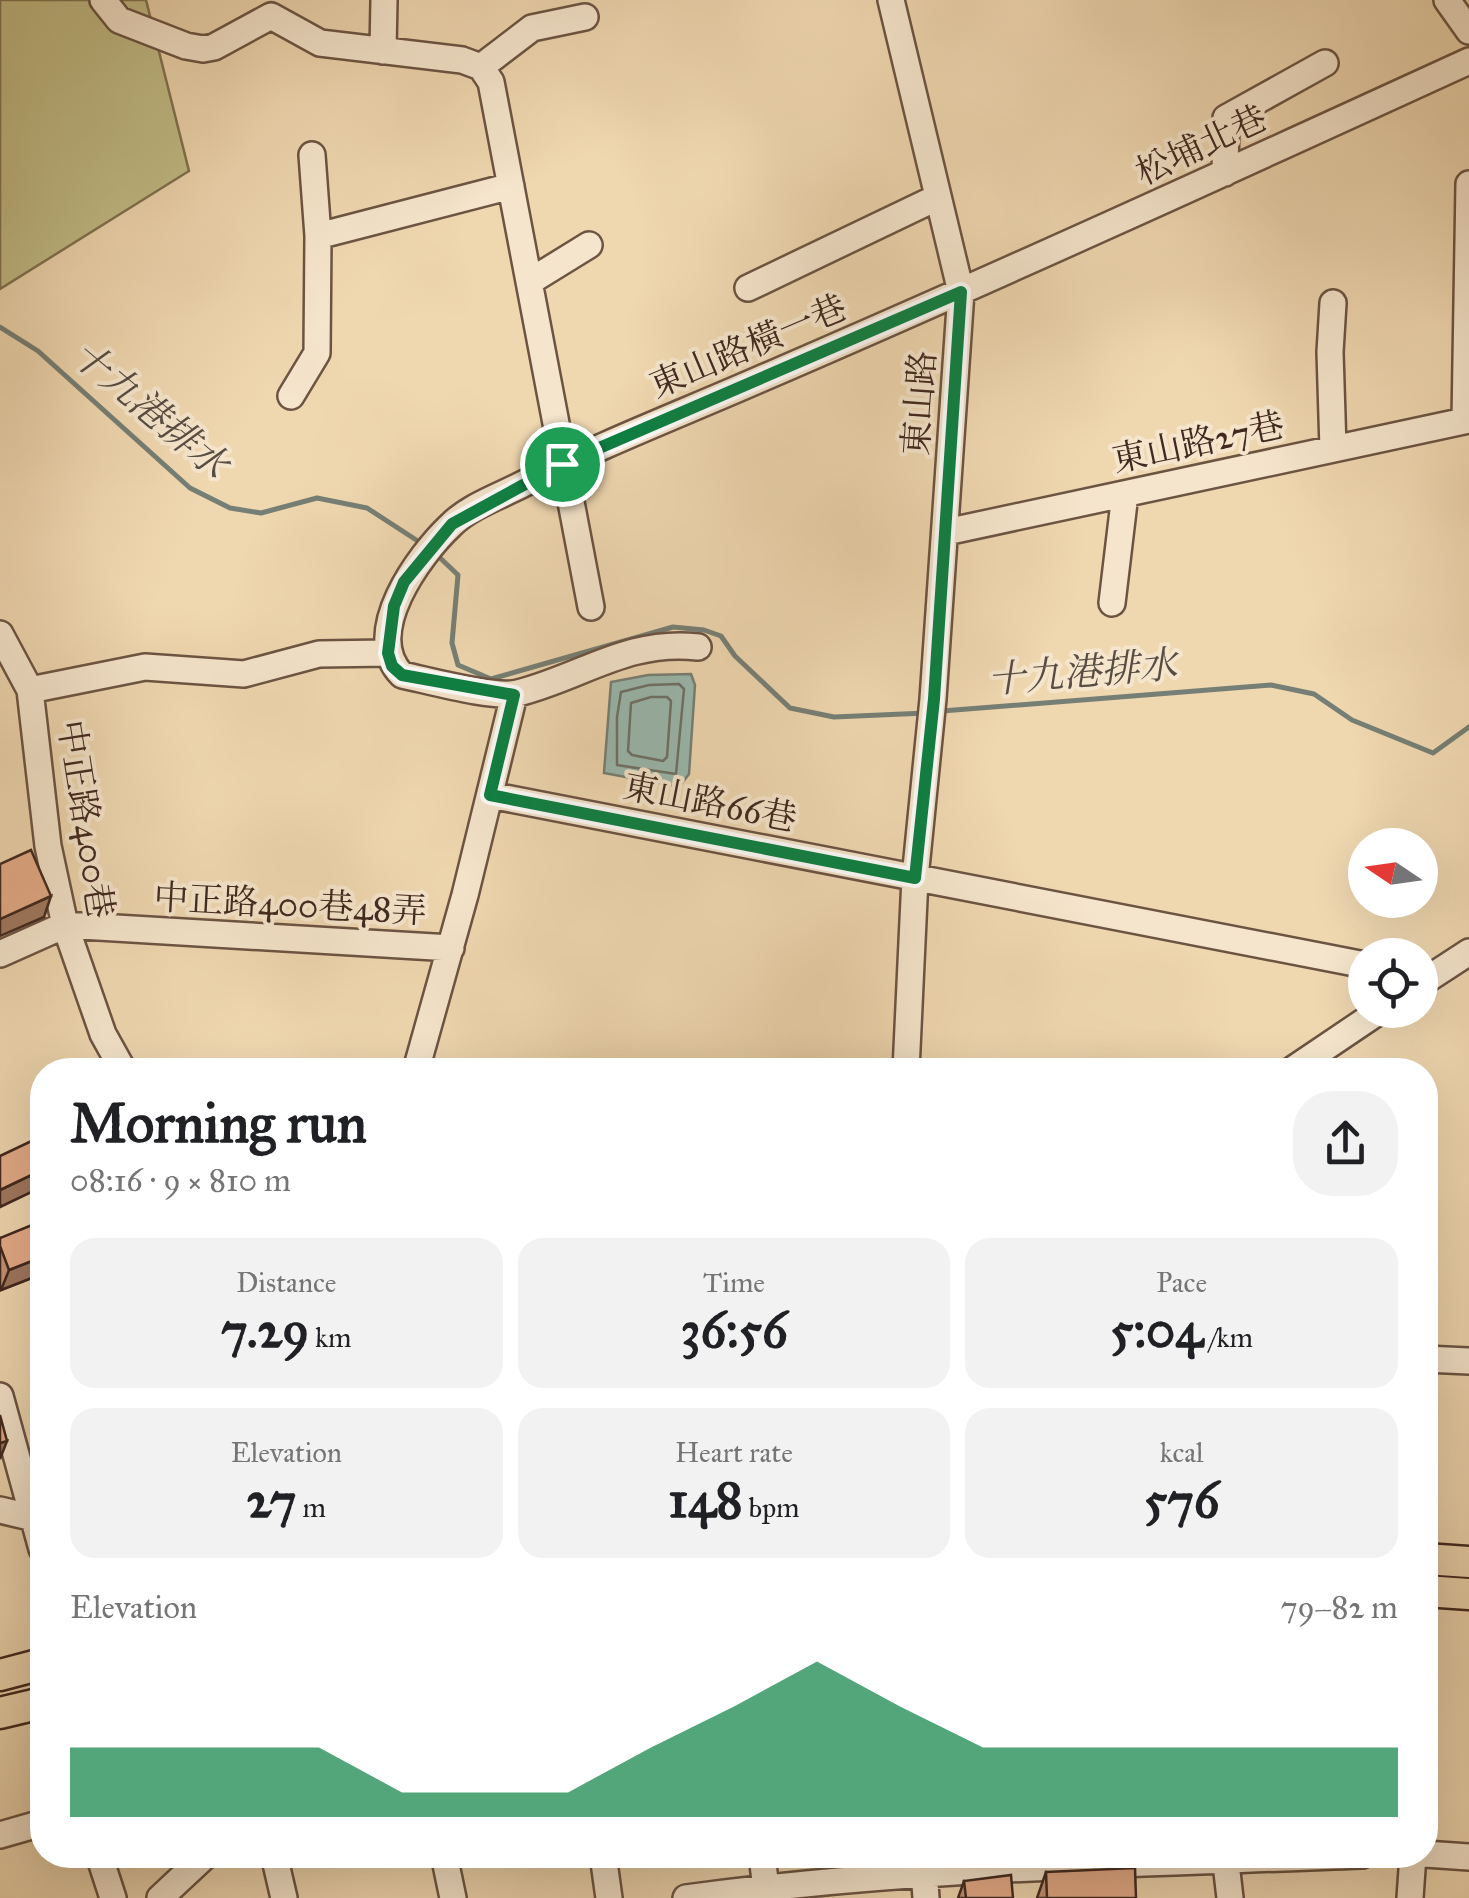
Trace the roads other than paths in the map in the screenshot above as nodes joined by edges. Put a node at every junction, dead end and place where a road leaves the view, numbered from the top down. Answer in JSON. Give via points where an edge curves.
{"nodes":[{"id":1,"x":103,"y":0,"type":"edge"},
{"id":2,"x":384,"y":0,"type":"edge"},
{"id":3,"x":891,"y":0,"type":"edge"},
{"id":4,"x":1447,"y":0,"type":"edge"},
{"id":5,"x":584,"y":17,"type":"dead end"},
{"id":6,"x":1469,"y":31,"type":"edge"},
{"id":7,"x":383,"y":51,"type":"junction"},
{"id":8,"x":1469,"y":60,"type":"edge"},
{"id":9,"x":1325,"y":63,"type":"dead end"},
{"id":10,"x":481,"y":66,"type":"junction"},
{"id":11,"x":312,"y":156,"type":"dead end"},
{"id":12,"x":1225,"y":173,"type":"junction"},
{"id":13,"x":1469,"y":184,"type":"edge"},
{"id":14,"x":511,"y":186,"type":"junction"},
{"id":15,"x":936,"y":198,"type":"junction"},
{"id":16,"x":318,"y":236,"type":"junction"},
{"id":17,"x":588,"y":245,"type":"dead end"},
{"id":18,"x":529,"y":282,"type":"junction"},
{"id":19,"x":748,"y":288,"type":"dead end"},
{"id":20,"x":961,"y":292,"type":"junction"},
{"id":21,"x":1333,"y":303,"type":"dead end"},
{"id":22,"x":291,"y":396,"type":"dead end"},
{"id":23,"x":1467,"y":420,"type":"edge"},
{"id":24,"x":1334,"y":448,"type":"junction"},
{"id":25,"x":562,"y":464,"type":"junction"},
{"id":26,"x":1124,"y":494,"type":"junction"},
{"id":27,"x":946,"y":532,"type":"junction"},
{"id":28,"x":1112,"y":603,"type":"dead end"},
{"id":29,"x":591,"y":607,"type":"dead end"},
{"id":30,"x":0,"y":634,"type":"edge"},
{"id":31,"x":698,"y":647,"type":"dead end"},
{"id":32,"x":388,"y":653,"type":"junction"},
{"id":33,"x":30,"y":690,"type":"junction"},
{"id":34,"x":514,"y":695,"type":"junction"},
{"id":35,"x":490,"y":795,"type":"junction"},
{"id":36,"x":915,"y":878,"type":"junction"},
{"id":37,"x":66,"y":925,"type":"junction"},
{"id":38,"x":451,"y":948,"type":"junction"},
{"id":39,"x":1469,"y":952,"type":"edge"},
{"id":40,"x":0,"y":954,"type":"edge"},
{"id":41,"x":1348,"y":962,"type":"edge"},
{"id":42,"x":1438,"y":970,"type":"edge"},
{"id":43,"x":1353,"y":1028,"type":"edge"},
{"id":44,"x":117,"y":1058,"type":"edge"},
{"id":45,"x":419,"y":1058,"type":"edge"},
{"id":46,"x":907,"y":1058,"type":"edge"},
{"id":47,"x":1310,"y":1058,"type":"edge"},
{"id":48,"x":1438,"y":1359,"type":"edge"},
{"id":49,"x":1469,"y":1362,"type":"edge"},
{"id":50,"x":0,"y":1396,"type":"edge"},
{"id":51,"x":30,"y":1504,"type":"edge"},
{"id":52,"x":0,"y":1510,"type":"edge"},
{"id":53,"x":30,"y":1517,"type":"edge"},
{"id":54,"x":1438,"y":1560,"type":"edge"},
{"id":55,"x":1469,"y":1562,"type":"edge"},
{"id":56,"x":1438,"y":1592,"type":"edge"},
{"id":57,"x":1469,"y":1594,"type":"edge"},
{"id":58,"x":30,"y":1667,"type":"edge"},
{"id":59,"x":0,"y":1674,"type":"edge"},
{"id":60,"x":30,"y":1706,"type":"edge"},
{"id":61,"x":0,"y":1714,"type":"edge"},
{"id":62,"x":30,"y":1826,"type":"edge"},
{"id":63,"x":0,"y":1835,"type":"edge"},
{"id":64,"x":1465,"y":1851,"type":"edge"},
{"id":65,"x":1438,"y":1853,"type":"edge"},
{"id":66,"x":103,"y":1868,"type":"edge"},
{"id":67,"x":192,"y":1868,"type":"edge"},
{"id":68,"x":277,"y":1868,"type":"edge"},
{"id":69,"x":447,"y":1868,"type":"edge"},
{"id":70,"x":605,"y":1868,"type":"edge"},
{"id":71,"x":1058,"y":1868,"type":"edge"},
{"id":72,"x":1227,"y":1868,"type":"edge"},
{"id":73,"x":1412,"y":1868,"type":"edge"},
{"id":74,"x":924,"y":1876,"type":"edge"},
{"id":75,"x":766,"y":1892,"type":"edge"},
{"id":76,"x":113,"y":1898,"type":"edge"},
{"id":77,"x":160,"y":1898,"type":"edge"},
{"id":78,"x":284,"y":1898,"type":"edge"},
{"id":79,"x":453,"y":1898,"type":"edge"},
{"id":80,"x":608,"y":1898,"type":"edge"},
{"id":81,"x":686,"y":1898,"type":"edge"},
{"id":82,"x":1230,"y":1898,"type":"edge"},
{"id":83,"x":1410,"y":1898,"type":"edge"}],
"edges":[{"from":1,"to":7,"type":"street","via":[[120,20],[186,46],[214,47],[270,16],[320,43]]},
{"from":2,"to":7,"type":"street"},
{"from":3,"to":15,"type":"street","name":"東山路"},
{"from":4,"to":6,"type":"street"},
{"from":5,"to":10,"type":"street","via":[[532,28]]},
{"from":7,"to":10,"type":"street"},
{"from":8,"to":12,"type":"street","name":"松埔北巷"},
{"from":9,"to":12,"type":"street","via":[[1226,118]]},
{"from":10,"to":14,"type":"street","via":[[491,82]]},
{"from":11,"to":16,"type":"street"},
{"from":12,"to":20,"type":"street","name":"松埔北巷"},
{"from":13,"to":23,"type":"street","name":"東山路27巷"},
{"from":14,"to":16,"type":"street"},
{"from":14,"to":18,"type":"street"},
{"from":15,"to":19,"type":"street"},
{"from":15,"to":20,"type":"street","name":"東山路"},
{"from":16,"to":22,"type":"street","via":[[317,353]]},
{"from":17,"to":18,"type":"street"},
{"from":18,"to":25,"type":"street"},
{"from":20,"to":25,"type":"street","name":"東山路橫一巷"},
{"from":20,"to":27,"type":"street","name":"東山路"},
{"from":21,"to":24,"type":"street"},
{"from":23,"to":24,"type":"street","name":"東山路27巷"},
{"from":24,"to":26,"type":"street","name":"東山路27巷"},
{"from":25,"to":29,"type":"street"},
{"from":25,"to":32,"type":"street","name":"東山路橫一巷","via":[[452,524],[404,582]]},
{"from":26,"to":27,"type":"street","name":"東山路27巷"},
{"from":26,"to":28,"type":"street"},
{"from":27,"to":36,"type":"street","name":"東山路"},
{"from":30,"to":33,"type":"street"},
{"from":31,"to":34,"type":"street","via":[[640,649]]},
{"from":32,"to":33,"type":"street","via":[[319,654],[244,674],[146,666]]},
{"from":32,"to":34,"type":"street","via":[[402,675]]},
{"from":33,"to":37,"type":"street","name":"中正路400巷","via":[[48,846]]},
{"from":34,"to":35,"type":"street"},
{"from":35,"to":36,"type":"street","name":"東山路66巷"},
{"from":35,"to":38,"type":"street"},
{"from":36,"to":41,"type":"street","name":"東山路66巷"},
{"from":36,"to":46,"type":"street"},
{"from":37,"to":38,"type":"street","name":"中正路400巷48弄"},
{"from":37,"to":40,"type":"street"},
{"from":37,"to":44,"type":"street","name":"中正路400巷"},
{"from":38,"to":45,"type":"street"},
{"from":39,"to":42,"type":"street"},
{"from":43,"to":47,"type":"street"},
{"from":48,"to":49,"type":"street"},
{"from":50,"to":51,"type":"street"},
{"from":52,"to":53,"type":"street"},
{"from":54,"to":55,"type":"main road"},
{"from":56,"to":57,"type":"main road"},
{"from":58,"to":59,"type":"main road"},
{"from":60,"to":61,"type":"main road"},
{"from":62,"to":63,"type":"street"},
{"from":64,"to":65,"type":"street"},
{"from":66,"to":76,"type":"street"},
{"from":67,"to":77,"type":"street"},
{"from":68,"to":78,"type":"street"},
{"from":69,"to":79,"type":"street"},
{"from":70,"to":80,"type":"street"},
{"from":71,"to":74,"type":"street"},
{"from":72,"to":82,"type":"street"},
{"from":73,"to":83,"type":"street"},
{"from":74,"to":75,"type":"street"},
{"from":75,"to":81,"type":"street"}]}
